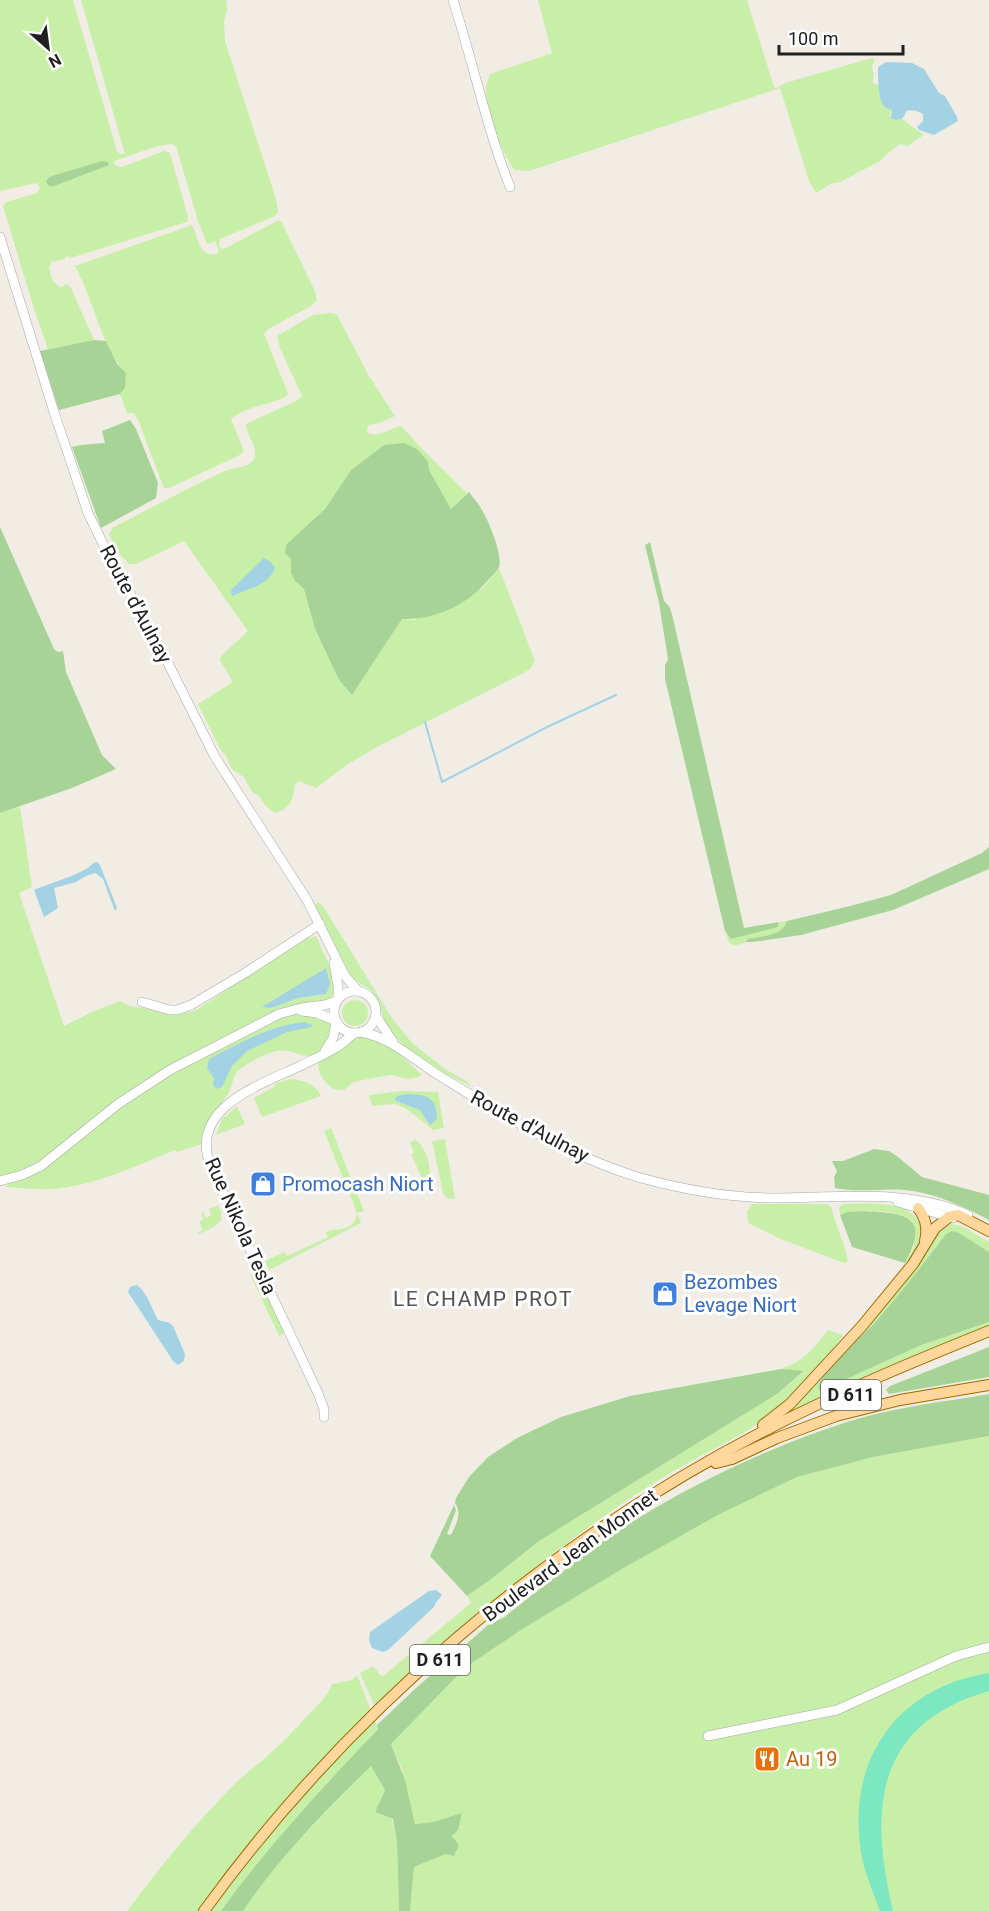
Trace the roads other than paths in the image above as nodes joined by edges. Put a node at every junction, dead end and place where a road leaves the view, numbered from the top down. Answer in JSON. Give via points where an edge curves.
{"nodes":[{"id":1,"x":453,"y":0,"type":"edge"},
{"id":2,"x":510,"y":187,"type":"dead end"},
{"id":3,"x":0,"y":237,"type":"edge"},
{"id":4,"x":320,"y":924,"type":"junction"},
{"id":5,"x":329,"y":946,"type":"junction"},
{"id":6,"x":358,"y":991,"type":"junction"},
{"id":7,"x":337,"y":999,"type":"junction"},
{"id":8,"x":142,"y":1002,"type":"dead end"},
{"id":9,"x":291,"y":1010,"type":"junction"},
{"id":10,"x":375,"y":1016,"type":"junction"},
{"id":11,"x":335,"y":1021,"type":"junction"},
{"id":12,"x":358,"y":1033,"type":"junction"},
{"id":13,"x":397,"y":1046,"type":"junction"},
{"id":14,"x":324,"y":1053,"type":"junction"},
{"id":15,"x":0,"y":1181,"type":"edge"},
{"id":16,"x":884,"y":1198,"type":"junction"},
{"id":17,"x":918,"y":1208,"type":"junction"},
{"id":18,"x":949,"y":1217,"type":"junction"},
{"id":19,"x":989,"y":1226,"type":"edge"},
{"id":20,"x":989,"y":1231,"type":"edge"},
{"id":21,"x":989,"y":1236,"type":"edge"},
{"id":22,"x":925,"y":1243,"type":"junction"},
{"id":23,"x":989,"y":1331,"type":"edge"},
{"id":24,"x":989,"y":1337,"type":"edge"},
{"id":25,"x":989,"y":1385,"type":"edge"},
{"id":26,"x":324,"y":1417,"type":"dead end"},
{"id":27,"x":719,"y":1458,"type":"junction"},
{"id":28,"x":989,"y":1647,"type":"edge"},
{"id":29,"x":708,"y":1736,"type":"dead end"},
{"id":30,"x":204,"y":1911,"type":"edge"},
{"id":31,"x":210,"y":1911,"type":"edge"}],
"edges":[{"from":1,"to":2,"type":"street","via":[[489,129]]},
{"from":3,"to":4,"type":"street","name":"Route d'Aulnay","via":[[95,528],[215,757]]},
{"from":4,"to":5,"type":"street","name":"Route d'Aulnay"},
{"from":4,"to":8,"type":"street","via":[[191,1005],[170,1010]]},
{"from":5,"to":6,"type":"street","name":"Route d'Aulnay"},
{"from":5,"to":7,"type":"street","name":"Route d'Aulnay"},
{"from":6,"to":7,"type":"street","via":[[349,991]]},
{"from":6,"to":10,"type":"street","via":[[371,998]]},
{"from":7,"to":9,"type":"street","via":[[325,1005]]},
{"from":7,"to":11,"type":"street"},
{"from":9,"to":11,"type":"street","via":[[317,1013]]},
{"from":9,"to":15,"type":"street","via":[[170,1070],[118,1104],[41,1166]]},
{"from":10,"to":12,"type":"street","via":[[372,1024]]},
{"from":10,"to":13,"type":"street","name":"Route d'Aulnay"},
{"from":11,"to":12,"type":"street","via":[[346,1032]]},
{"from":11,"to":14,"type":"street","via":[[333,1038]]},
{"from":12,"to":13,"type":"street","name":"Route d'Aulnay","via":[[375,1035]]},
{"from":12,"to":14,"type":"street","name":"Rue Nikola Tesla"},
{"from":13,"to":16,"type":"street","name":"Route d'Aulnay","via":[[534,1132],[570,1151],[642,1178],[709,1192],[773,1198]]},
{"from":14,"to":26,"type":"street","name":"Rue Nikola Tesla","via":[[231,1101],[215,1118],[206,1144],[211,1167],[318,1394]]},
{"from":16,"to":17,"type":"street"},
{"from":16,"to":19,"type":"street","via":[[912,1199],[953,1208]]},
{"from":17,"to":18,"type":"street"},
{"from":17,"to":22,"type":"main road","via":[[927,1226]]},
{"from":18,"to":20,"type":"main road","via":[[958,1215]]},
{"from":18,"to":21,"type":"street"},
{"from":18,"to":22,"type":"main road"},
{"from":22,"to":27,"type":"main road","via":[[894,1289],[790,1404],[724,1448]]},
{"from":23,"to":27,"type":"main road","name":"Boulevard Jean Monnet","number":"D 611","via":[[796,1414]]},
{"from":24,"to":27,"type":"main road","name":"Boulevard Jean Monnet","number":"D 611","via":[[895,1375]]},
{"from":25,"to":27,"type":"main road","via":[[836,1416],[732,1459]]},
{"from":27,"to":30,"type":"main road","name":"Boulevard Jean Monnet","number":"D 611","via":[[611,1521],[549,1564],[432,1660],[318,1772]]},
{"from":27,"to":31,"type":"main road","name":"Boulevard Jean Monnet","number":"D 611","via":[[580,1549],[503,1606],[435,1664],[321,1776]]},
{"from":28,"to":29,"type":"street","via":[[956,1656],[837,1710]]}]}
